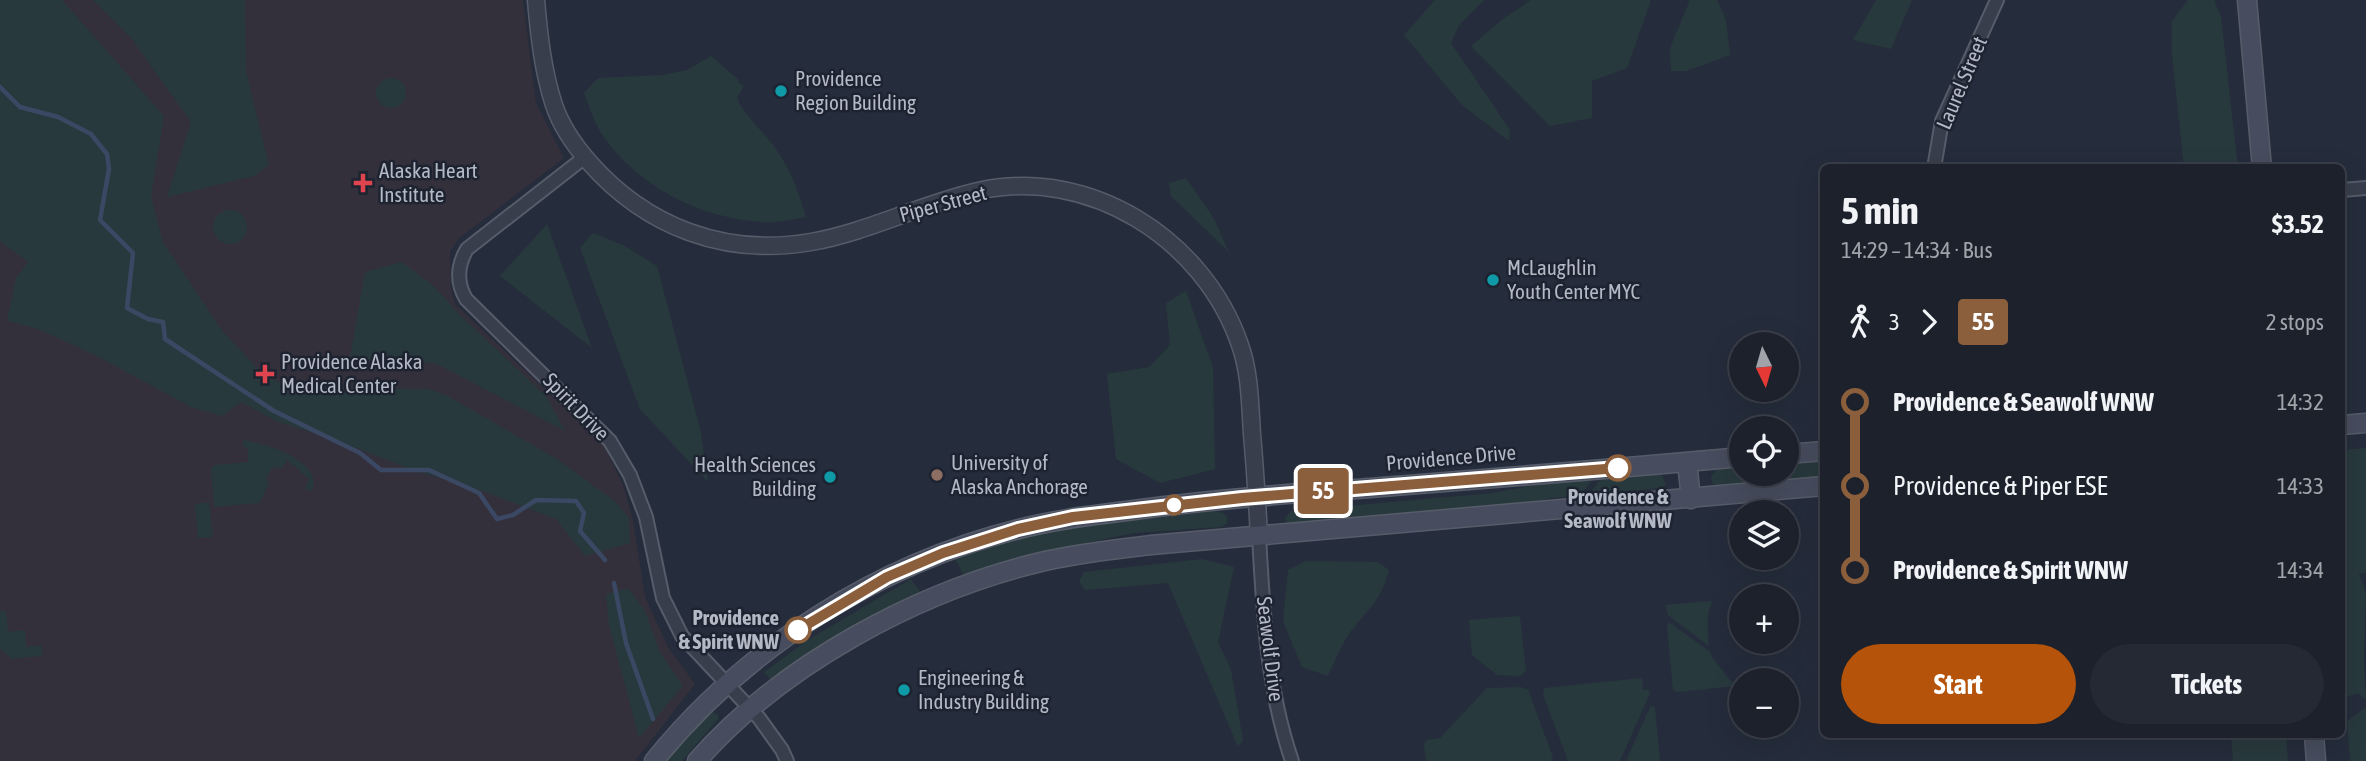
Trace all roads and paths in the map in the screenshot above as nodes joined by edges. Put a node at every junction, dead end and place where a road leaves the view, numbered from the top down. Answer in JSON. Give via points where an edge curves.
{"nodes":[{"id":1,"x":536,"y":0,"type":"edge"},
{"id":2,"x":1997,"y":0,"type":"edge"},
{"id":3,"x":2247,"y":0,"type":"edge"},
{"id":4,"x":585,"y":157,"type":"junction"},
{"id":5,"x":1935,"y":164,"type":"edge"},
{"id":6,"x":2262,"y":164,"type":"edge"},
{"id":7,"x":2366,"y":188,"type":"edge"},
{"id":8,"x":2345,"y":190,"type":"edge"},
{"id":9,"x":2366,"y":423,"type":"edge"},
{"id":10,"x":2345,"y":425,"type":"edge"},
{"id":11,"x":1820,"y":451,"type":"edge"},
{"id":12,"x":1799,"y":453,"type":"edge"},
{"id":13,"x":1729,"y":458,"type":"edge"},
{"id":14,"x":1687,"y":462,"type":"junction"},
{"id":15,"x":1820,"y":486,"type":"edge"},
{"id":16,"x":1256,"y":496,"type":"junction"},
{"id":17,"x":1691,"y":499,"type":"junction"},
{"id":18,"x":1259,"y":535,"type":"junction"},
{"id":19,"x":729,"y":684,"type":"junction"},
{"id":20,"x":750,"y":709,"type":"junction"},
{"id":21,"x":2314,"y":738,"type":"edge"},
{"id":22,"x":654,"y":761,"type":"edge"},
{"id":23,"x":697,"y":761,"type":"edge"},
{"id":24,"x":787,"y":761,"type":"edge"},
{"id":25,"x":1290,"y":761,"type":"edge"},
{"id":26,"x":2316,"y":761,"type":"edge"}],
"edges":[{"from":1,"to":4,"type":"street","name":"Piper Street","via":[[539,41],[554,107]]},
{"from":2,"to":5,"type":"street","name":"Laurel Street","via":[[1942,121]]},
{"from":3,"to":6,"type":"main road"},
{"from":4,"to":16,"type":"street","name":"Piper Street","via":[[622,194],[668,224],[695,235],[754,246],[810,242],[981,191],[1026,187],[1055,188],[1095,198],[1137,217],[1193,265],[1218,298],[1240,346],[1249,384]]},
{"from":4,"to":19,"type":"street","name":"Spirit Drive","via":[[467,250],[461,258],[458,282],[466,299],[610,441],[631,475],[646,517],[663,598],[682,636]]},
{"from":7,"to":8,"type":"street"},
{"from":9,"to":10,"type":"main road"},
{"from":11,"to":12,"type":"main road"},
{"from":13,"to":14,"type":"main road","name":"Providence Drive"},
{"from":14,"to":16,"type":"main road","name":"Providence Drive"},
{"from":14,"to":17,"type":"main road"},
{"from":15,"to":17,"type":"main road"},
{"from":16,"to":18,"type":"street","name":"Piper Street"},
{"from":16,"to":19,"type":"main road","name":"Providence Drive","via":[[1073,517],[943,553],[887,577],[808,623]]},
{"from":17,"to":18,"type":"main road"},
{"from":18,"to":20,"type":"main road","via":[[1094,552],[993,576],[888,618],[813,662]]},
{"from":18,"to":25,"type":"street","name":"Seawolf Drive","via":[[1266,639]]},
{"from":19,"to":20,"type":"street","name":"Spirit Drive"},
{"from":19,"to":22,"type":"main road","name":"Providence Drive"},
{"from":20,"to":23,"type":"main road"},
{"from":20,"to":24,"type":"street","name":"Spirit Drive"},
{"from":21,"to":26,"type":"main road"}]}
